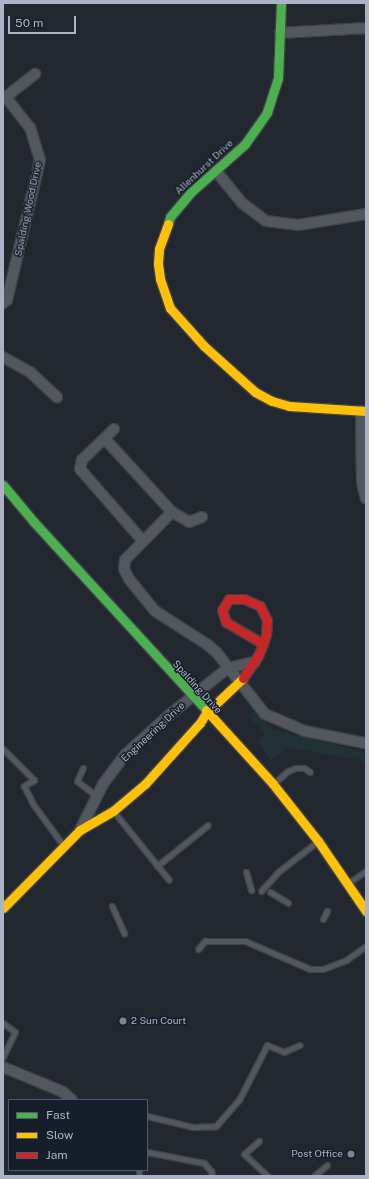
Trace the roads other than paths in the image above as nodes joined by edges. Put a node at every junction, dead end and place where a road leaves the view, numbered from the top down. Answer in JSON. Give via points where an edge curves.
{"nodes":[{"id":1,"x":281,"y":3,"type":"edge"},
{"id":2,"x":366,"y":28,"type":"edge"},
{"id":3,"x":280,"y":33,"type":"junction"},
{"id":4,"x":35,"y":74,"type":"dead end"},
{"id":5,"x":4,"y":98,"type":"edge"},
{"id":6,"x":216,"y":171,"type":"junction"},
{"id":7,"x":366,"y":214,"type":"edge"},
{"id":8,"x":3,"y":303,"type":"edge"},
{"id":9,"x":3,"y":357,"type":"edge"},
{"id":10,"x":57,"y":397,"type":"dead end"},
{"id":11,"x":364,"y":411,"type":"edge"},
{"id":12,"x":114,"y":429,"type":"dead end"},
{"id":13,"x":105,"y":439,"type":"junction"},
{"id":14,"x":3,"y":485,"type":"edge"},
{"id":15,"x":366,"y":499,"type":"edge"},
{"id":16,"x":172,"y":512,"type":"junction"},
{"id":17,"x":202,"y":517,"type":"dead end"},
{"id":18,"x":142,"y":540,"type":"junction"},
{"id":19,"x":263,"y":644,"type":"junction"},
{"id":20,"x":255,"y":662,"type":"junction"},
{"id":21,"x":228,"y":668,"type":"junction"},
{"id":22,"x":240,"y":681,"type":"junction"},
{"id":23,"x":191,"y":697,"type":"junction"},
{"id":24,"x":206,"y":713,"type":"junction"},
{"id":25,"x":364,"y":743,"type":"dead end"},
{"id":26,"x":3,"y":749,"type":"edge"},
{"id":27,"x":83,"y":768,"type":"dead end"},
{"id":28,"x":310,"y":772,"type":"dead end"},
{"id":29,"x":273,"y":784,"type":"junction"},
{"id":30,"x":96,"y":796,"type":"junction"},
{"id":31,"x":113,"y":811,"type":"junction"},
{"id":32,"x":208,"y":825,"type":"dead end"},
{"id":33,"x":80,"y":830,"type":"junction"},
{"id":34,"x":318,"y":841,"type":"junction"},
{"id":35,"x":64,"y":846,"type":"junction"},
{"id":36,"x":157,"y":866,"type":"junction"},
{"id":37,"x":366,"y":871,"type":"edge"},
{"id":38,"x":246,"y":872,"type":"dead end"},
{"id":39,"x":169,"y":880,"type":"dead end"},
{"id":40,"x":347,"y":884,"type":"junction"},
{"id":41,"x":251,"y":890,"type":"dead end"},
{"id":42,"x":261,"y":891,"type":"dead end"},
{"id":43,"x":270,"y":892,"type":"dead end"},
{"id":44,"x":288,"y":903,"type":"dead end"},
{"id":45,"x":112,"y":906,"type":"dead end"},
{"id":46,"x":3,"y":908,"type":"edge"},
{"id":47,"x":327,"y":911,"type":"dead end"},
{"id":48,"x":366,"y":911,"type":"edge"},
{"id":49,"x":323,"y":919,"type":"dead end"},
{"id":50,"x":124,"y":933,"type":"dead end"},
{"id":51,"x":366,"y":946,"type":"edge"},
{"id":52,"x":198,"y":949,"type":"dead end"},
{"id":53,"x":3,"y":1023,"type":"edge"},
{"id":54,"x":300,"y":1045,"type":"dead end"},
{"id":55,"x":3,"y":1058,"type":"edge"},
{"id":56,"x":3,"y":1067,"type":"edge"},
{"id":57,"x":71,"y":1099,"type":"edge"},
{"id":58,"x":148,"y":1116,"type":"edge"},
{"id":59,"x":259,"y":1141,"type":"dead end"},
{"id":60,"x":148,"y":1152,"type":"edge"},
{"id":61,"x":327,"y":1165,"type":"dead end"},
{"id":62,"x":212,"y":1176,"type":"edge"},
{"id":63,"x":268,"y":1176,"type":"edge"},
{"id":64,"x":314,"y":1176,"type":"edge"}],
"edges":[{"from":1,"to":3,"type":"street","name":"Allenhurst Drive"},
{"from":2,"to":3,"type":"street"},
{"from":3,"to":6,"type":"street","name":"Allenhurst Drive","via":[[278,78],[267,112],[245,144]]},
{"from":4,"to":5,"type":"street"},
{"from":5,"to":8,"type":"street","name":"Spalding Wood Drive","via":[[30,128],[40,160],[7,300]]},
{"from":6,"to":7,"type":"street","via":[[242,203],[266,221],[298,225]]},
{"from":6,"to":11,"type":"street","name":"Allenhurst Drive","via":[[190,193],[170,217],[159,249],[160,279],[170,308],[204,346],[255,392],[289,406]]},
{"from":9,"to":10,"type":"street","via":[[30,372]]},
{"from":11,"to":15,"type":"street","via":[[362,483]]},
{"from":12,"to":13,"type":"street"},
{"from":13,"to":16,"type":"street"},
{"from":13,"to":18,"type":"street","via":[[82,460],[80,469]]},
{"from":14,"to":23,"type":"street","name":"Spalding Drive"},
{"from":16,"to":17,"type":"street","via":[[188,522]]},
{"from":16,"to":18,"type":"street"},
{"from":18,"to":21,"type":"street","via":[[125,560],[124,569],[129,579],[155,611],[208,645]]},
{"from":19,"to":19,"type":"street","name":"Engineering Drive","via":[[267,620],[260,606],[244,599],[230,599],[222,610],[226,622]]},
{"from":19,"to":20,"type":"street","name":"Engineering Drive"},
{"from":20,"to":21,"type":"street"},
{"from":20,"to":22,"type":"street","name":"Engineering Drive"},
{"from":21,"to":22,"type":"street"},
{"from":21,"to":23,"type":"street","name":"Engineering Drive"},
{"from":22,"to":24,"type":"street","name":"Engineering Drive"},
{"from":22,"to":25,"type":"street","via":[[265,714],[305,731]]},
{"from":23,"to":24,"type":"street","name":"Spalding Drive"},
{"from":23,"to":30,"type":"street","name":"Engineering Drive","via":[[126,754]]},
{"from":24,"to":29,"type":"street","name":"Spalding Drive"},
{"from":24,"to":31,"type":"street","name":"Engineering Drive","via":[[145,784]]},
{"from":26,"to":35,"type":"lane","via":[[34,780],[24,786],[33,804]]},
{"from":27,"to":30,"type":"lane","via":[[77,781]]},
{"from":28,"to":29,"type":"lane","via":[[304,768],[296,768],[288,771]]},
{"from":29,"to":34,"type":"street","name":"Spalding Drive"},
{"from":30,"to":33,"type":"street","name":"Engineering Drive"},
{"from":31,"to":33,"type":"street","name":"Engineering Drive"},
{"from":31,"to":36,"type":"lane"},
{"from":32,"to":36,"type":"lane"},
{"from":33,"to":35,"type":"street","name":"Engineering Drive"},
{"from":34,"to":40,"type":"street","name":"Spalding Drive"},
{"from":34,"to":42,"type":"lane","via":[[278,872]]},
{"from":35,"to":46,"type":"street","name":"Engineering Drive"},
{"from":36,"to":39,"type":"lane"},
{"from":37,"to":40,"type":"lane"},
{"from":38,"to":41,"type":"lane"},
{"from":40,"to":48,"type":"street","name":"Spalding Drive"},
{"from":43,"to":44,"type":"lane"},
{"from":45,"to":50,"type":"lane"},
{"from":47,"to":49,"type":"lane"},
{"from":51,"to":52,"type":"lane","via":[[346,960],[323,969],[310,968],[245,941],[205,941]]},
{"from":53,"to":55,"type":"lane","via":[[15,1032]]},
{"from":54,"to":58,"type":"lane","via":[[284,1052],[267,1045],[239,1100],[216,1126],[193,1127]]},
{"from":56,"to":57,"type":"street","via":[[63,1092]]},
{"from":59,"to":63,"type":"lane","via":[[244,1154]]},
{"from":60,"to":62,"type":"lane","via":[[204,1163]]},
{"from":61,"to":64,"type":"lane"}]}
